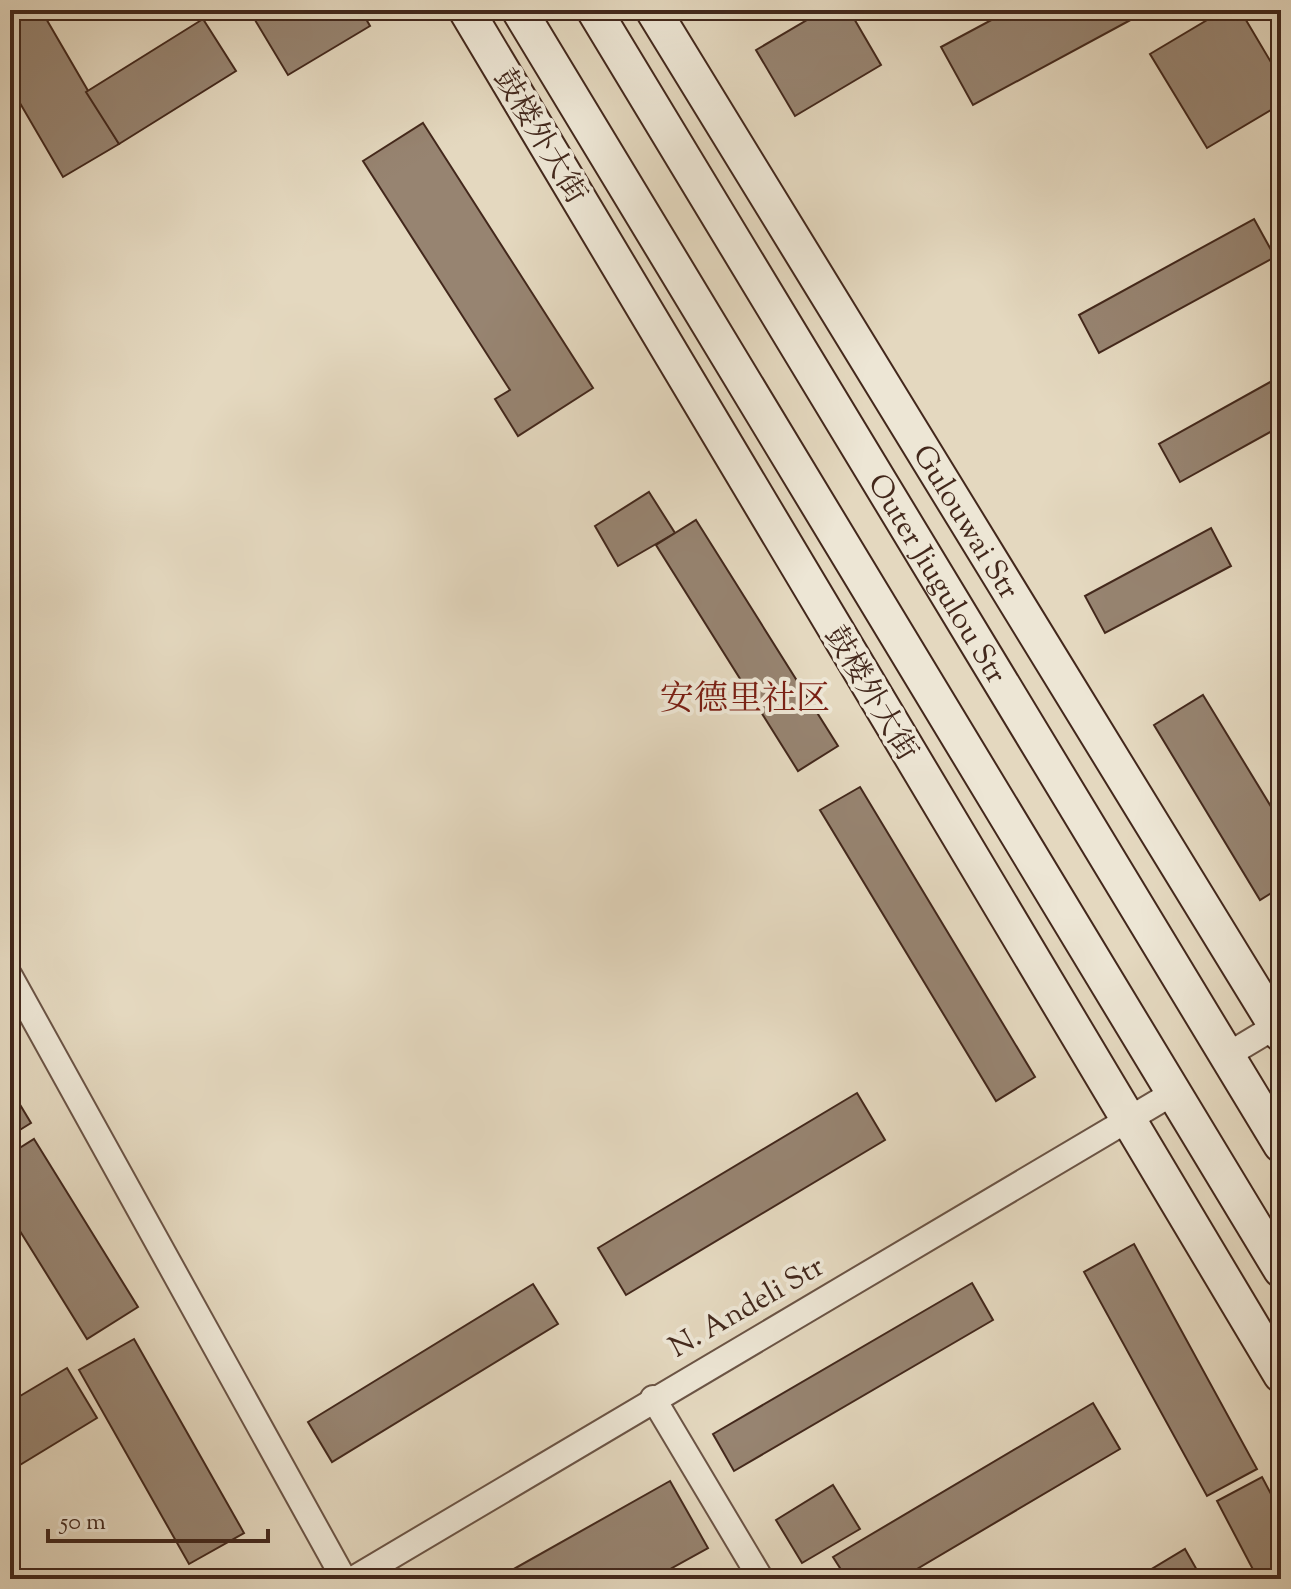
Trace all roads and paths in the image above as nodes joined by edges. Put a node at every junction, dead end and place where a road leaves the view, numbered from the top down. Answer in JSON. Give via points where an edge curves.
{"nodes":[{"id":1,"x":466,"y":10,"type":"edge"},
{"id":2,"x":519,"y":10,"type":"edge"},
{"id":3,"x":594,"y":10,"type":"edge"},
{"id":4,"x":653,"y":10,"type":"edge"},
{"id":5,"x":10,"y":976,"type":"edge"},
{"id":6,"x":1279,"y":1028,"type":"edge"},
{"id":7,"x":1226,"y":1056,"type":"junction"},
{"id":8,"x":1173,"y":1093,"type":"junction"},
{"id":9,"x":1127,"y":1120,"type":"junction"},
{"id":10,"x":1281,"y":1145,"type":"edge"},
{"id":11,"x":1281,"y":1270,"type":"edge"},
{"id":12,"x":1281,"y":1375,"type":"edge"},
{"id":13,"x":653,"y":1398,"type":"junction"},
{"id":14,"x":344,"y":1579,"type":"edge"},
{"id":15,"x":353,"y":1579,"type":"edge"},
{"id":16,"x":761,"y":1579,"type":"edge"}],
"edges":[{"from":1,"to":9,"type":"main road","name":"鼓楼外大街"},
{"from":2,"to":8,"type":"main road","name":"鼓楼外大街"},
{"from":3,"to":7,"type":"main road","name":"Outer Jiugulou Str"},
{"from":4,"to":6,"type":"main road","name":"Gulouwai Str"},
{"from":5,"to":14,"type":"street"},
{"from":6,"to":7,"type":"street"},
{"from":7,"to":10,"type":"main road","name":"Outer Jiugulou Str"},
{"from":8,"to":9,"type":"street","name":"N. Andeli Str"},
{"from":8,"to":11,"type":"main road","name":"鼓楼外大街"},
{"from":9,"to":12,"type":"main road","name":"鼓楼外大街"},
{"from":9,"to":13,"type":"street","name":"N. Andeli Str"},
{"from":13,"to":15,"type":"street","name":"N. Andeli Str"},
{"from":13,"to":16,"type":"street"}]}
